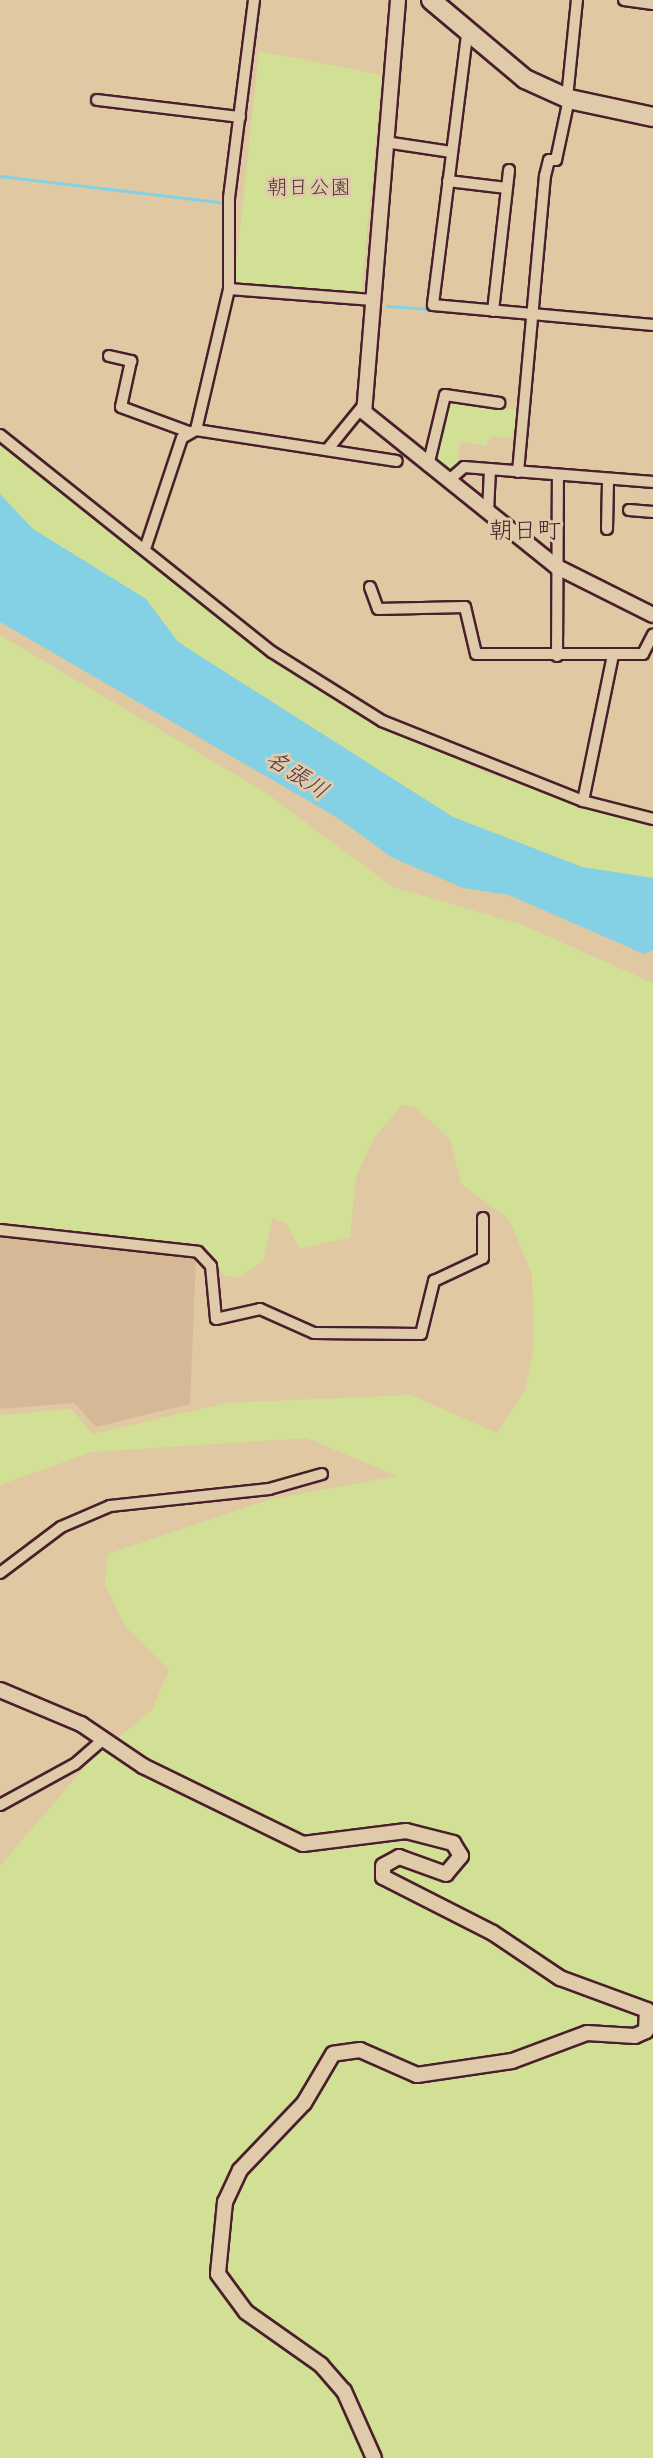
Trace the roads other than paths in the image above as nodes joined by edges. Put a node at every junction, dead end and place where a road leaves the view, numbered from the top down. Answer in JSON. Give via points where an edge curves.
{"nodes":[{"id":1,"x":254,"y":0,"type":"edge"},
{"id":2,"x":398,"y":0,"type":"edge"},
{"id":3,"x":431,"y":0,"type":"edge"},
{"id":4,"x":577,"y":0,"type":"edge"},
{"id":5,"x":624,"y":0,"type":"edge"},
{"id":6,"x":653,"y":4,"type":"edge"},
{"id":7,"x":467,"y":35,"type":"junction"},
{"id":8,"x":568,"y":99,"type":"junction"},
{"id":9,"x":97,"y":100,"type":"dead end"},
{"id":10,"x":240,"y":117,"type":"junction"},
{"id":11,"x":653,"y":117,"type":"edge"},
{"id":12,"x":385,"y":142,"type":"junction"},
{"id":13,"x":451,"y":152,"type":"junction"},
{"id":14,"x":509,"y":170,"type":"dead end"},
{"id":15,"x":448,"y":181,"type":"junction"},
{"id":16,"x":507,"y":188,"type":"junction"},
{"id":17,"x":233,"y":289,"type":"junction"},
{"id":18,"x":373,"y":300,"type":"junction"},
{"id":19,"x":493,"y":311,"type":"junction"},
{"id":20,"x":531,"y":315,"type":"junction"},
{"id":21,"x":653,"y":325,"type":"edge"},
{"id":22,"x":109,"y":356,"type":"dead end"},
{"id":23,"x":499,"y":403,"type":"dead end"},
{"id":24,"x":362,"y":407,"type":"junction"},
{"id":25,"x":192,"y":431,"type":"junction"},
{"id":26,"x":0,"y":435,"type":"edge"},
{"id":27,"x":327,"y":450,"type":"junction"},
{"id":28,"x":397,"y":461,"type":"dead end"},
{"id":29,"x":428,"y":466,"type":"junction"},
{"id":30,"x":490,"y":469,"type":"junction"},
{"id":31,"x":518,"y":472,"type":"junction"},
{"id":32,"x":558,"y":479,"type":"junction"},
{"id":33,"x":608,"y":480,"type":"junction"},
{"id":34,"x":448,"y":481,"type":"junction"},
{"id":35,"x":653,"y":482,"type":"edge"},
{"id":36,"x":629,"y":510,"type":"dead end"},
{"id":37,"x":488,"y":512,"type":"junction"},
{"id":38,"x":653,"y":512,"type":"edge"},
{"id":39,"x":607,"y":529,"type":"dead end"},
{"id":40,"x":146,"y":546,"type":"junction"},
{"id":41,"x":557,"y":567,"type":"junction"},
{"id":42,"x":370,"y":587,"type":"dead end"},
{"id":43,"x":653,"y":615,"type":"edge"},
{"id":44,"x":653,"y":634,"type":"edge"},
{"id":45,"x":613,"y":655,"type":"junction"},
{"id":46,"x":557,"y":656,"type":"junction"},
{"id":47,"x":583,"y":801,"type":"junction"},
{"id":48,"x":653,"y":819,"type":"edge"},
{"id":49,"x":483,"y":1218,"type":"dead end"},
{"id":50,"x":0,"y":1230,"type":"edge"},
{"id":51,"x":322,"y":1474,"type":"dead end"},
{"id":52,"x":0,"y":1573,"type":"edge"},
{"id":53,"x":0,"y":1690,"type":"edge"},
{"id":54,"x":101,"y":1741,"type":"junction"},
{"id":55,"x":0,"y":1805,"type":"edge"},
{"id":56,"x":374,"y":2458,"type":"edge"}],
"edges":[{"from":1,"to":10,"type":"street"},
{"from":2,"to":12,"type":"street"},
{"from":3,"to":7,"type":"main road"},
{"from":4,"to":8,"type":"street"},
{"from":5,"to":6,"type":"street"},
{"from":7,"to":8,"type":"main road","via":[[525,79]]},
{"from":7,"to":13,"type":"street"},
{"from":8,"to":11,"type":"main road"},
{"from":8,"to":20,"type":"street","via":[[556,160],[549,160],[545,176]]},
{"from":9,"to":10,"type":"street"},
{"from":10,"to":17,"type":"street","via":[[229,204]]},
{"from":12,"to":13,"type":"street"},
{"from":12,"to":18,"type":"street"},
{"from":13,"to":15,"type":"street"},
{"from":14,"to":16,"type":"street"},
{"from":15,"to":16,"type":"street"},
{"from":15,"to":19,"type":"street","via":[[433,305]]},
{"from":16,"to":19,"type":"street"},
{"from":17,"to":18,"type":"street"},
{"from":17,"to":25,"type":"street"},
{"from":18,"to":24,"type":"street"},
{"from":19,"to":20,"type":"street"},
{"from":20,"to":21,"type":"street"},
{"from":20,"to":31,"type":"street"},
{"from":22,"to":25,"type":"street","via":[[131,361],[119,412]]},
{"from":23,"to":29,"type":"street","via":[[445,395]]},
{"from":24,"to":27,"type":"street"},
{"from":24,"to":29,"type":"street","via":[[375,426]]},
{"from":25,"to":27,"type":"street"},
{"from":25,"to":40,"type":"street"},
{"from":26,"to":40,"type":"street"},
{"from":27,"to":28,"type":"street"},
{"from":29,"to":34,"type":"street"},
{"from":30,"to":31,"type":"street"},
{"from":30,"to":34,"type":"street","via":[[464,467]]},
{"from":30,"to":37,"type":"street"},
{"from":31,"to":32,"type":"street"},
{"from":32,"to":33,"type":"street"},
{"from":32,"to":41,"type":"street"},
{"from":33,"to":35,"type":"street"},
{"from":33,"to":39,"type":"street"},
{"from":34,"to":37,"type":"street"},
{"from":36,"to":38,"type":"street"},
{"from":37,"to":41,"type":"street"},
{"from":40,"to":47,"type":"street","via":[[272,652],[382,721]]},
{"from":41,"to":43,"type":"street"},
{"from":41,"to":46,"type":"street"},
{"from":42,"to":46,"type":"street","via":[[378,609],[466,607],[476,654]]},
{"from":44,"to":45,"type":"street","via":[[643,654]]},
{"from":45,"to":46,"type":"street"},
{"from":45,"to":47,"type":"street"},
{"from":47,"to":48,"type":"street"},
{"from":49,"to":50,"type":"street","via":[[483,1258],[434,1281],[421,1334],[314,1333],[260,1309],[216,1319],[211,1266],[198,1252]]},
{"from":51,"to":52,"type":"street","via":[[269,1489],[110,1506],[61,1527]]},
{"from":53,"to":54,"type":"street","via":[[81,1724]]},
{"from":54,"to":55,"type":"street","via":[[75,1765]]},
{"from":54,"to":56,"type":"street","via":[[303,1844],[406,1831],[453,1843],[461,1856],[446,1874],[399,1857],[383,1866],[383,1877],[493,1933],[560,1978],[638,2004],[650,2018],[646,2031],[635,2036],[587,2033],[512,2061],[416,2075],[360,2050],[333,2054],[304,2103],[240,2170],[225,2202],[219,2274],[246,2312],[321,2365],[344,2391]]}]}
